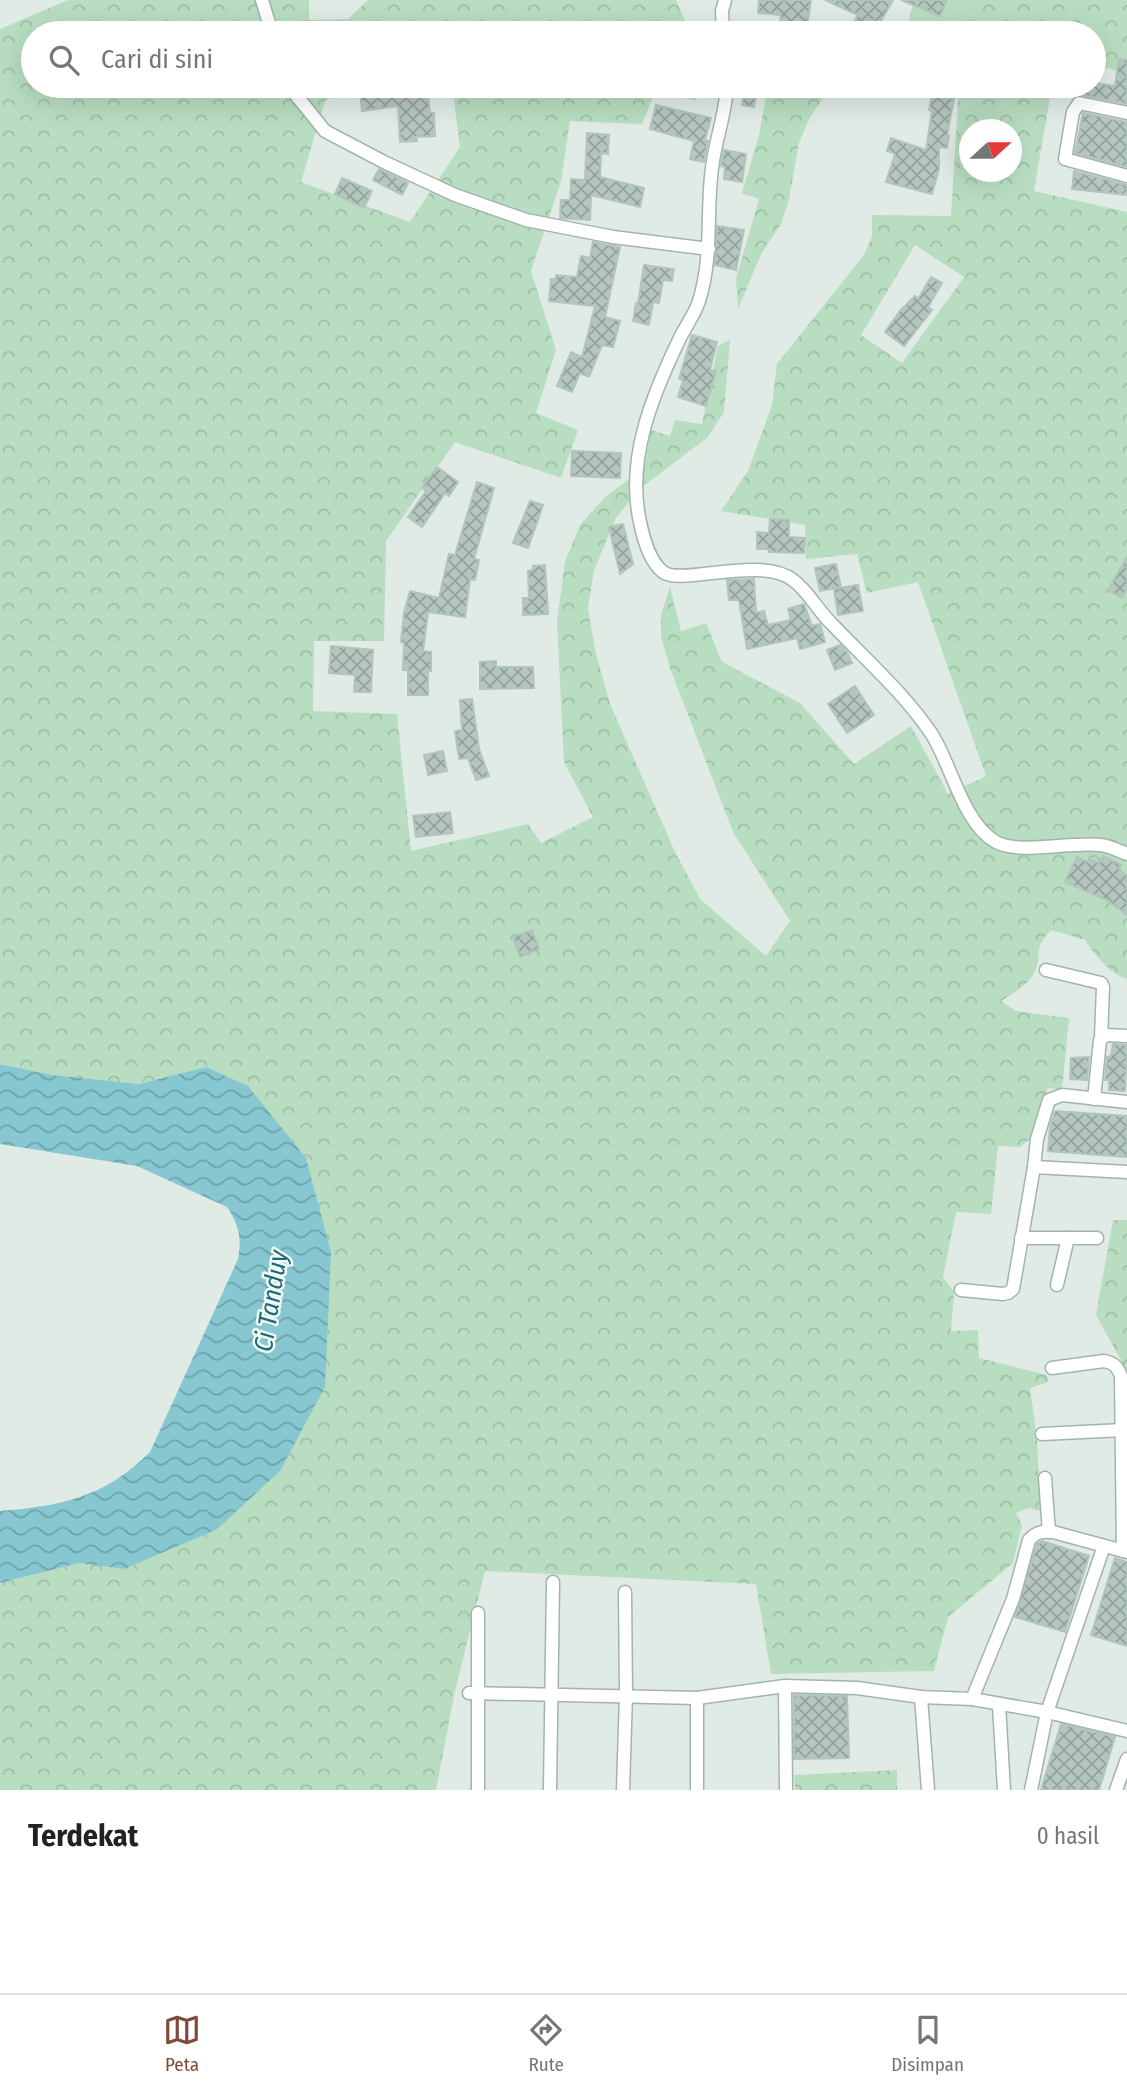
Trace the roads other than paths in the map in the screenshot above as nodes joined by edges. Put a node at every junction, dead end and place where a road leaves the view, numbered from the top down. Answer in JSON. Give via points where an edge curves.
{"nodes":[{"id":1,"x":262,"y":0,"type":"edge"},
{"id":2,"x":725,"y":0,"type":"edge"},
{"id":3,"x":268,"y":21,"type":"edge"},
{"id":4,"x":722,"y":21,"type":"edge"},
{"id":5,"x":298,"y":98,"type":"edge"},
{"id":6,"x":725,"y":98,"type":"edge"},
{"id":7,"x":1127,"y":113,"type":"edge"},
{"id":8,"x":1127,"y":176,"type":"edge"},
{"id":9,"x":709,"y":249,"type":"junction"},
{"id":10,"x":1127,"y":855,"type":"edge"},
{"id":11,"x":1046,"y":970,"type":"dead end"},
{"id":12,"x":1127,"y":1036,"type":"edge"},
{"id":13,"x":1101,"y":1038,"type":"junction"},
{"id":14,"x":1094,"y":1099,"type":"junction"},
{"id":15,"x":1127,"y":1102,"type":"edge"},
{"id":16,"x":1034,"y":1167,"type":"junction"},
{"id":17,"x":1127,"y":1172,"type":"edge"},
{"id":18,"x":1021,"y":1238,"type":"junction"},
{"id":19,"x":1068,"y":1238,"type":"junction"},
{"id":20,"x":1097,"y":1238,"type":"dead end"},
{"id":21,"x":1056,"y":1285,"type":"dead end"},
{"id":22,"x":961,"y":1290,"type":"dead end"},
{"id":23,"x":1052,"y":1367,"type":"dead end"},
{"id":24,"x":1123,"y":1430,"type":"junction"},
{"id":25,"x":1042,"y":1434,"type":"dead end"},
{"id":26,"x":1045,"y":1478,"type":"dead end"},
{"id":27,"x":1049,"y":1532,"type":"junction"},
{"id":28,"x":1104,"y":1546,"type":"junction"},
{"id":29,"x":1125,"y":1552,"type":"edge"},
{"id":30,"x":553,"y":1582,"type":"dead end"},
{"id":31,"x":625,"y":1592,"type":"dead end"},
{"id":32,"x":478,"y":1613,"type":"dead end"},
{"id":33,"x":785,"y":1686,"type":"junction"},
{"id":34,"x":474,"y":1693,"type":"junction"},
{"id":35,"x":550,"y":1695,"type":"junction"},
{"id":36,"x":626,"y":1695,"type":"junction"},
{"id":37,"x":921,"y":1697,"type":"junction"},
{"id":38,"x":697,"y":1698,"type":"junction"},
{"id":39,"x":972,"y":1699,"type":"junction"},
{"id":40,"x":999,"y":1705,"type":"junction"},
{"id":41,"x":1048,"y":1712,"type":"junction"},
{"id":42,"x":1127,"y":1731,"type":"edge"},
{"id":43,"x":1127,"y":1759,"type":"edge"},
{"id":44,"x":478,"y":1790,"type":"edge"},
{"id":45,"x":550,"y":1790,"type":"edge"},
{"id":46,"x":623,"y":1790,"type":"edge"},
{"id":47,"x":697,"y":1790,"type":"edge"},
{"id":48,"x":786,"y":1790,"type":"edge"},
{"id":49,"x":928,"y":1790,"type":"edge"},
{"id":50,"x":1004,"y":1790,"type":"edge"},
{"id":51,"x":1031,"y":1790,"type":"edge"},
{"id":52,"x":1116,"y":1790,"type":"edge"}],
"edges":[{"from":1,"to":3,"type":"street"},
{"from":2,"to":4,"type":"street"},
{"from":5,"to":9,"type":"street","via":[[325,131],[455,195],[526,220]]},
{"from":6,"to":9,"type":"street","via":[[711,169]]},
{"from":7,"to":8,"type":"street","via":[[1079,103],[1073,112],[1065,159]]},
{"from":9,"to":10,"type":"street","via":[[698,304],[659,386],[640,443],[640,522],[653,561],[676,576],[761,570],[794,580],[932,734],[963,802],[995,842],[1016,848],[1103,845]]},
{"from":11,"to":13,"type":"street","via":[[1101,983]]},
{"from":12,"to":13,"type":"street"},
{"from":13,"to":14,"type":"street"},
{"from":14,"to":15,"type":"street"},
{"from":14,"to":16,"type":"street","via":[[1062,1095],[1049,1100]]},
{"from":16,"to":17,"type":"street"},
{"from":16,"to":18,"type":"street"},
{"from":18,"to":19,"type":"street"},
{"from":18,"to":22,"type":"street","via":[[1010,1292]]},
{"from":19,"to":20,"type":"street"},
{"from":19,"to":21,"type":"street"},
{"from":23,"to":24,"type":"street","via":[[1104,1361],[1115,1364],[1121,1376]]},
{"from":24,"to":25,"type":"street"},
{"from":24,"to":29,"type":"street"},
{"from":26,"to":27,"type":"street"},
{"from":27,"to":28,"type":"street"},
{"from":27,"to":39,"type":"street","via":[[1029,1540],[1013,1599]]},
{"from":28,"to":29,"type":"street"},
{"from":28,"to":41,"type":"street"},
{"from":30,"to":35,"type":"street"},
{"from":31,"to":36,"type":"street"},
{"from":32,"to":34,"type":"street"},
{"from":33,"to":37,"type":"street","via":[[857,1688]]},
{"from":33,"to":38,"type":"street"},
{"from":33,"to":48,"type":"street"},
{"from":34,"to":35,"type":"street"},
{"from":34,"to":44,"type":"street"},
{"from":35,"to":36,"type":"street"},
{"from":35,"to":45,"type":"street"},
{"from":36,"to":38,"type":"street"},
{"from":36,"to":46,"type":"street"},
{"from":37,"to":39,"type":"street"},
{"from":37,"to":49,"type":"street"},
{"from":38,"to":47,"type":"street"},
{"from":39,"to":40,"type":"street"},
{"from":40,"to":41,"type":"street"},
{"from":40,"to":50,"type":"street"},
{"from":41,"to":42,"type":"street"},
{"from":41,"to":51,"type":"street"},
{"from":43,"to":52,"type":"street"}]}
